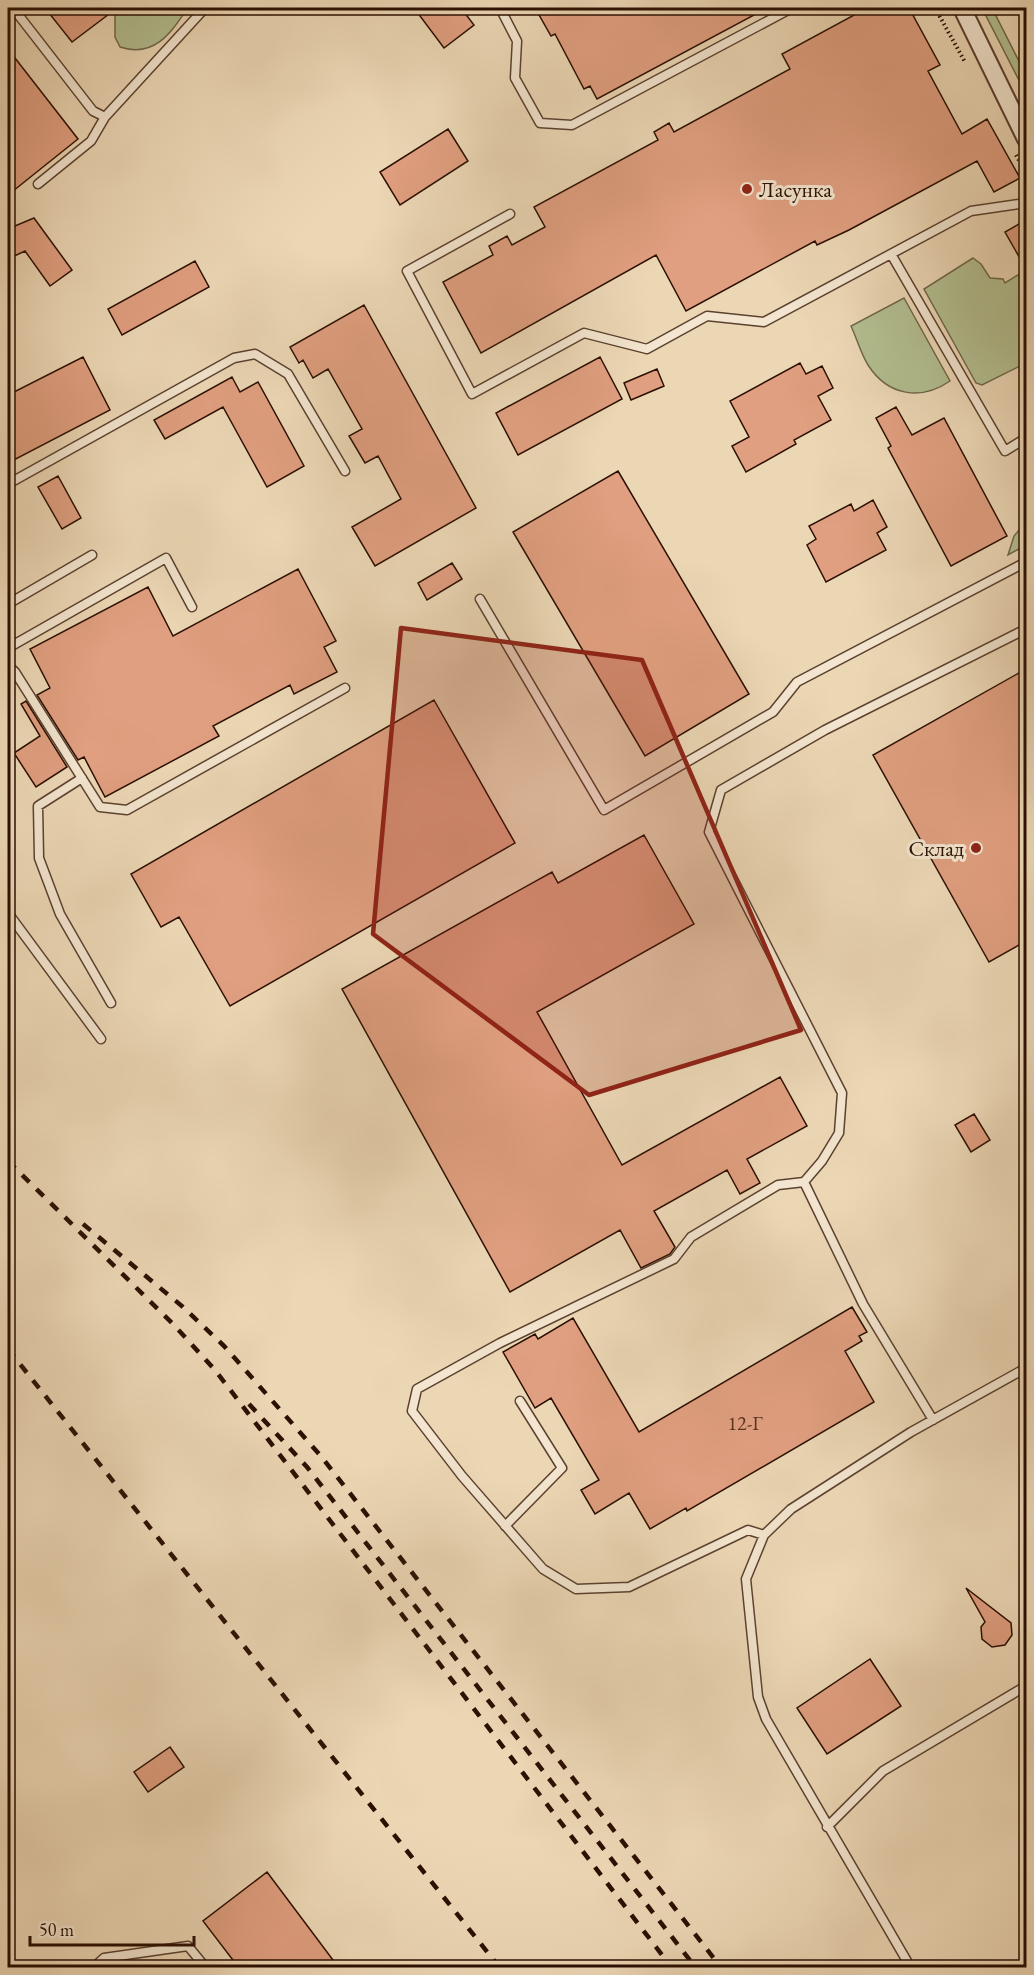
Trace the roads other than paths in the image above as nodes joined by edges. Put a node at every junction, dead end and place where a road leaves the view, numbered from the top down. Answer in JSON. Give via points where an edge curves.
{"nodes":[{"id":1,"x":13,"y":8,"type":"edge"},
{"id":2,"x":205,"y":8,"type":"edge"},
{"id":3,"x":500,"y":8,"type":"edge"},
{"id":4,"x":792,"y":8,"type":"edge"},
{"id":5,"x":962,"y":8,"type":"edge"},
{"id":6,"x":105,"y":117,"type":"junction"},
{"id":7,"x":1026,"y":139,"type":"edge"},
{"id":8,"x":38,"y":184,"type":"dead end"},
{"id":9,"x":1026,"y":203,"type":"edge"},
{"id":10,"x":510,"y":214,"type":"dead end"},
{"id":11,"x":891,"y":254,"type":"junction"},
{"id":12,"x":1026,"y":438,"type":"edge"},
{"id":13,"x":345,"y":471,"type":"dead end"},
{"id":14,"x":8,"y":484,"type":"edge"},
{"id":15,"x":92,"y":555,"type":"dead end"},
{"id":16,"x":1026,"y":562,"type":"edge"},
{"id":17,"x":480,"y":599,"type":"dead end"},
{"id":18,"x":8,"y":604,"type":"edge"},
{"id":19,"x":192,"y":607,"type":"dead end"},
{"id":20,"x":1026,"y":629,"type":"edge"},
{"id":21,"x":8,"y":648,"type":"edge"},
{"id":22,"x":8,"y":665,"type":"edge"},
{"id":23,"x":345,"y":688,"type":"dead end"},
{"id":24,"x":82,"y":778,"type":"junction"},
{"id":25,"x":8,"y":913,"type":"edge"},
{"id":26,"x":111,"y":1003,"type":"dead end"},
{"id":27,"x":101,"y":1039,"type":"dead end"},
{"id":28,"x":804,"y":1182,"type":"junction"},
{"id":29,"x":1026,"y":1368,"type":"edge"},
{"id":30,"x":520,"y":1401,"type":"dead end"},
{"id":31,"x":933,"y":1420,"type":"junction"},
{"id":32,"x":505,"y":1526,"type":"junction"},
{"id":33,"x":765,"y":1535,"type":"junction"},
{"id":34,"x":1026,"y":1686,"type":"edge"},
{"id":35,"x":827,"y":1827,"type":"junction"},
{"id":36,"x":93,"y":1968,"type":"edge"},
{"id":37,"x":206,"y":1968,"type":"edge"},
{"id":38,"x":911,"y":1968,"type":"edge"}],
"edges":[{"from":1,"to":6,"type":"lane","via":[[93,111]]},
{"from":2,"to":6,"type":"lane"},
{"from":3,"to":4,"type":"lane","via":[[517,41],[515,78],[540,123],[572,125]]},
{"from":5,"to":7,"type":"street"},
{"from":6,"to":8,"type":"lane","via":[[91,141]]},
{"from":9,"to":11,"type":"lane","via":[[971,211]]},
{"from":10,"to":11,"type":"lane","via":[[406,271],[472,394],[584,333],[647,349],[707,316],[764,322]]},
{"from":11,"to":12,"type":"lane","via":[[1005,451]]},
{"from":13,"to":14,"type":"lane","via":[[288,374],[255,354],[234,358]]},
{"from":15,"to":18,"type":"lane"},
{"from":16,"to":17,"type":"lane","via":[[796,682],[773,712],[604,810]]},
{"from":19,"to":21,"type":"lane","via":[[166,558]]},
{"from":20,"to":28,"type":"lane","via":[[825,730],[721,790],[709,832],[842,1093],[839,1133]]},
{"from":22,"to":24,"type":"lane"},
{"from":23,"to":24,"type":"lane","via":[[127,810],[100,807]]},
{"from":24,"to":26,"type":"lane","via":[[38,806],[39,858],[60,914]]},
{"from":25,"to":27,"type":"lane"},
{"from":28,"to":31,"type":"lane","via":[[863,1304]]},
{"from":28,"to":32,"type":"lane","via":[[778,1185],[692,1237],[674,1258],[501,1342],[417,1389],[412,1411]]},
{"from":29,"to":31,"type":"lane"},
{"from":30,"to":32,"type":"lane","via":[[562,1468]]},
{"from":31,"to":33,"type":"lane","via":[[790,1509]]},
{"from":32,"to":33,"type":"lane","via":[[543,1569],[576,1589],[629,1587],[748,1530]]},
{"from":33,"to":35,"type":"lane","via":[[746,1579],[758,1697],[766,1719]]},
{"from":34,"to":35,"type":"lane","via":[[883,1771]]},
{"from":35,"to":38,"type":"lane"},
{"from":36,"to":37,"type":"lane","via":[[105,1958],[188,1946]]}]}
